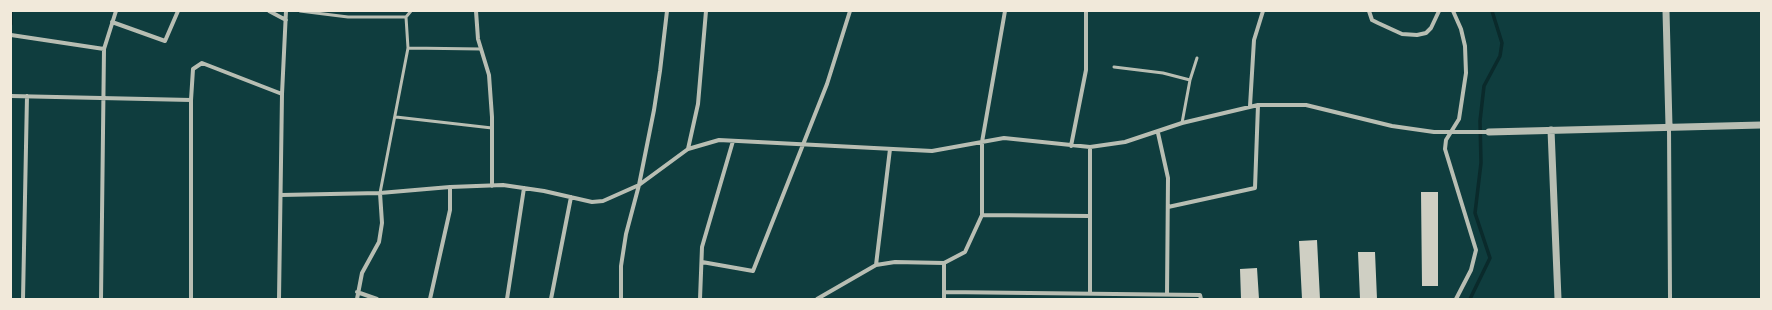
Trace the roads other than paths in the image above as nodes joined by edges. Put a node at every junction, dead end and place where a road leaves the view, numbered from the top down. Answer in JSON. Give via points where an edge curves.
{"nodes":[{"id":1,"x":116,"y":11,"type":"edge"},
{"id":2,"x":178,"y":11,"type":"edge"},
{"id":3,"x":269,"y":11,"type":"edge"},
{"id":4,"x":286,"y":11,"type":"edge"},
{"id":5,"x":300,"y":11,"type":"edge"},
{"id":6,"x":411,"y":11,"type":"edge"},
{"id":7,"x":476,"y":11,"type":"edge"},
{"id":8,"x":667,"y":11,"type":"edge"},
{"id":9,"x":706,"y":11,"type":"edge"},
{"id":10,"x":850,"y":11,"type":"edge"},
{"id":11,"x":1005,"y":11,"type":"edge"},
{"id":12,"x":1086,"y":11,"type":"edge"},
{"id":13,"x":1263,"y":11,"type":"edge"},
{"id":14,"x":1369,"y":11,"type":"edge"},
{"id":15,"x":1438,"y":11,"type":"edge"},
{"id":16,"x":1453,"y":11,"type":"edge"},
{"id":17,"x":1666,"y":11,"type":"edge"},
{"id":18,"x":406,"y":17,"type":"junction"},
{"id":19,"x":286,"y":20,"type":"junction"},
{"id":20,"x":112,"y":22,"type":"junction"},
{"id":21,"x":13,"y":35,"type":"edge"},
{"id":22,"x":408,"y":48,"type":"junction"},
{"id":23,"x":104,"y":49,"type":"junction"},
{"id":24,"x":481,"y":49,"type":"junction"},
{"id":25,"x":1197,"y":58,"type":"dead end"},
{"id":26,"x":1114,"y":67,"type":"dead end"},
{"id":27,"x":1190,"y":80,"type":"junction"},
{"id":28,"x":282,"y":94,"type":"junction"},
{"id":29,"x":11,"y":96,"type":"edge"},
{"id":30,"x":27,"y":96,"type":"junction"},
{"id":31,"x":103,"y":96,"type":"junction"},
{"id":32,"x":191,"y":100,"type":"junction"},
{"id":33,"x":1258,"y":105,"type":"junction"},
{"id":34,"x":1250,"y":106,"type":"junction"},
{"id":35,"x":396,"y":117,"type":"junction"},
{"id":36,"x":1182,"y":123,"type":"junction"},
{"id":37,"x":1761,"y":124,"type":"edge"},
{"id":38,"x":1669,"y":126,"type":"junction"},
{"id":39,"x":492,"y":128,"type":"junction"},
{"id":40,"x":1551,"y":130,"type":"junction"},
{"id":41,"x":1452,"y":132,"type":"junction"},
{"id":42,"x":1489,"y":132,"type":"joint"},
{"id":43,"x":1158,"y":133,"type":"junction"},
{"id":44,"x":733,"y":141,"type":"junction"},
{"id":45,"x":982,"y":142,"type":"junction"},
{"id":46,"x":802,"y":145,"type":"junction"},
{"id":47,"x":1071,"y":146,"type":"junction"},
{"id":48,"x":1090,"y":147,"type":"junction"},
{"id":49,"x":688,"y":149,"type":"junction"},
{"id":50,"x":890,"y":149,"type":"junction"},
{"id":51,"x":639,"y":185,"type":"junction"},
{"id":52,"x":492,"y":186,"type":"junction"},
{"id":53,"x":450,"y":187,"type":"junction"},
{"id":54,"x":524,"y":188,"type":"junction"},
{"id":55,"x":380,"y":193,"type":"junction"},
{"id":56,"x":281,"y":195,"type":"junction"},
{"id":57,"x":571,"y":197,"type":"junction"},
{"id":58,"x":1168,"y":207,"type":"junction"},
{"id":59,"x":982,"y":215,"type":"junction"},
{"id":60,"x":1089,"y":216,"type":"junction"},
{"id":61,"x":702,"y":262,"type":"junction"},
{"id":62,"x":944,"y":263,"type":"junction"},
{"id":63,"x":876,"y":265,"type":"junction"},
{"id":64,"x":357,"y":292,"type":"junction"},
{"id":65,"x":944,"y":292,"type":"junction"},
{"id":66,"x":1090,"y":294,"type":"junction"},
{"id":67,"x":1167,"y":295,"type":"junction"},
{"id":68,"x":23,"y":299,"type":"edge"},
{"id":69,"x":101,"y":299,"type":"edge"},
{"id":70,"x":191,"y":299,"type":"edge"},
{"id":71,"x":279,"y":299,"type":"edge"},
{"id":72,"x":357,"y":299,"type":"edge"},
{"id":73,"x":377,"y":299,"type":"edge"},
{"id":74,"x":430,"y":299,"type":"edge"},
{"id":75,"x":507,"y":299,"type":"edge"},
{"id":76,"x":551,"y":299,"type":"edge"},
{"id":77,"x":621,"y":299,"type":"edge"},
{"id":78,"x":700,"y":299,"type":"edge"},
{"id":79,"x":817,"y":299,"type":"edge"},
{"id":80,"x":944,"y":299,"type":"edge"},
{"id":81,"x":1201,"y":299,"type":"edge"},
{"id":82,"x":1456,"y":299,"type":"edge"},
{"id":83,"x":1558,"y":299,"type":"edge"},
{"id":84,"x":1670,"y":299,"type":"edge"}],
"edges":[{"from":1,"to":20,"type":"street"},
{"from":2,"to":20,"type":"street","via":[[165,42]]},
{"from":3,"to":19,"type":"street"},
{"from":4,"to":19,"type":"street"},
{"from":5,"to":18,"type":"lane","via":[[348,17]]},
{"from":6,"to":18,"type":"lane"},
{"from":7,"to":24,"type":"street"},
{"from":8,"to":51,"type":"street","via":[[660,71]]},
{"from":9,"to":49,"type":"street","via":[[698,104]]},
{"from":10,"to":46,"type":"street","via":[[827,84]]},
{"from":11,"to":45,"type":"street"},
{"from":12,"to":47,"type":"street","via":[[1086,70]]},
{"from":13,"to":34,"type":"street","via":[[1254,40]]},
{"from":14,"to":15,"type":"street","via":[[1372,20],[1378,24],[1402,34],[1416,35],[1426,33],[1431,28]]},
{"from":16,"to":41,"type":"street","via":[[1465,46],[1466,73],[1459,119]]},
{"from":17,"to":38,"type":"street"},
{"from":18,"to":22,"type":"lane"},
{"from":19,"to":28,"type":"street"},
{"from":20,"to":23,"type":"street"},
{"from":21,"to":23,"type":"street"},
{"from":22,"to":24,"type":"lane"},
{"from":22,"to":35,"type":"lane"},
{"from":23,"to":31,"type":"street"},
{"from":24,"to":39,"type":"street","via":[[489,74]]},
{"from":25,"to":27,"type":"lane"},
{"from":26,"to":27,"type":"lane","via":[[1163,73]]},
{"from":27,"to":36,"type":"lane"},
{"from":28,"to":32,"type":"street","via":[[202,63],[193,69]]},
{"from":28,"to":56,"type":"street"},
{"from":29,"to":30,"type":"street"},
{"from":30,"to":31,"type":"street"},
{"from":30,"to":68,"type":"street"},
{"from":31,"to":32,"type":"street"},
{"from":31,"to":69,"type":"street"},
{"from":32,"to":70,"type":"street"},
{"from":33,"to":34,"type":"street"},
{"from":33,"to":41,"type":"street","via":[[1306,105],[1392,126]]},
{"from":33,"to":58,"type":"street","via":[[1255,188]]},
{"from":34,"to":36,"type":"street"},
{"from":35,"to":39,"type":"lane"},
{"from":35,"to":55,"type":"lane"},
{"from":36,"to":43,"type":"street"},
{"from":37,"to":38,"type":"street"},
{"from":38,"to":40,"type":"street"},
{"from":38,"to":84,"type":"street"},
{"from":39,"to":52,"type":"street"},
{"from":40,"to":42,"type":"street"},
{"from":40,"to":83,"type":"street"},
{"from":41,"to":42,"type":"street"},
{"from":41,"to":82,"type":"street","via":[[1446,140],[1445,149],[1476,250],[1471,270]]},
{"from":43,"to":48,"type":"street","via":[[1125,142]]},
{"from":43,"to":58,"type":"street","via":[[1168,178]]},
{"from":44,"to":46,"type":"street"},
{"from":44,"to":49,"type":"street","via":[[719,140]]},
{"from":44,"to":61,"type":"street","via":[[702,247]]},
{"from":45,"to":47,"type":"street","via":[[1004,138]]},
{"from":45,"to":50,"type":"street","via":[[932,151]]},
{"from":45,"to":59,"type":"street"},
{"from":46,"to":50,"type":"street"},
{"from":46,"to":61,"type":"street","via":[[753,271]]},
{"from":47,"to":48,"type":"street"},
{"from":48,"to":60,"type":"street"},
{"from":49,"to":51,"type":"street"},
{"from":50,"to":63,"type":"street"},
{"from":51,"to":57,"type":"street","via":[[603,201],[592,202]]},
{"from":51,"to":77,"type":"street","via":[[626,234]]},
{"from":52,"to":53,"type":"street"},
{"from":52,"to":54,"type":"street"},
{"from":53,"to":55,"type":"street"},
{"from":53,"to":74,"type":"street","via":[[450,210]]},
{"from":54,"to":57,"type":"street"},
{"from":54,"to":75,"type":"street"},
{"from":55,"to":56,"type":"street"},
{"from":55,"to":64,"type":"street","via":[[382,223],[379,242],[362,273]]},
{"from":56,"to":71,"type":"street"},
{"from":57,"to":76,"type":"street"},
{"from":58,"to":67,"type":"street"},
{"from":59,"to":60,"type":"street"},
{"from":59,"to":62,"type":"street","via":[[965,252]]},
{"from":60,"to":66,"type":"street"},
{"from":61,"to":78,"type":"street"},
{"from":62,"to":63,"type":"street","via":[[896,262]]},
{"from":62,"to":65,"type":"street"},
{"from":63,"to":79,"type":"street"},
{"from":64,"to":72,"type":"street"},
{"from":64,"to":73,"type":"street"},
{"from":65,"to":66,"type":"street"},
{"from":65,"to":80,"type":"street"},
{"from":66,"to":67,"type":"street"},
{"from":67,"to":81,"type":"street","via":[[1200,295]]}]}
